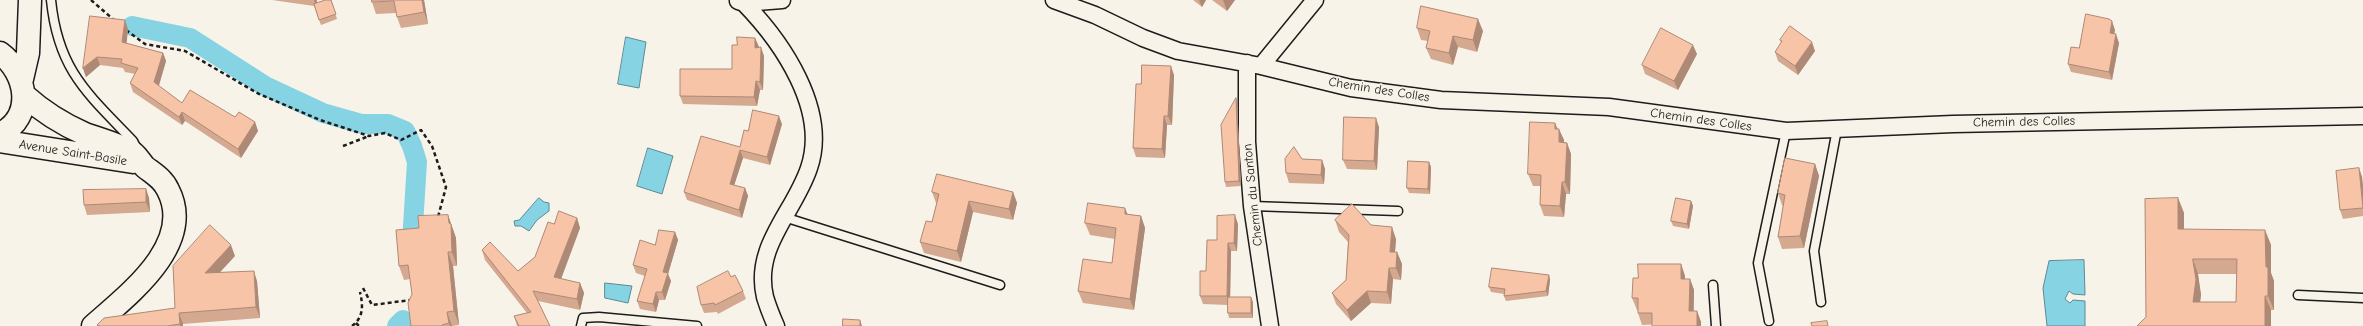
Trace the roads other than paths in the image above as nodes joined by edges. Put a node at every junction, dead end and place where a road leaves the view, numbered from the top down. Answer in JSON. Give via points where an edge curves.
{"nodes":[{"id":1,"x":30,"y":0,"type":"edge"},
{"id":2,"x":51,"y":0,"type":"edge"},
{"id":3,"x":782,"y":0,"type":"edge"},
{"id":4,"x":1054,"y":0,"type":"edge"},
{"id":5,"x":1315,"y":0,"type":"edge"},
{"id":6,"x":740,"y":1,"type":"edge"},
{"id":7,"x":0,"y":53,"type":"edge"},
{"id":8,"x":1254,"y":65,"type":"junction"},
{"id":9,"x":23,"y":87,"type":"junction"},
{"id":10,"x":2363,"y":116,"type":"edge"},
{"id":11,"x":1837,"y":129,"type":"junction"},
{"id":12,"x":1786,"y":131,"type":"junction"},
{"id":13,"x":0,"y":134,"type":"edge"},
{"id":14,"x":0,"y":141,"type":"edge"},
{"id":15,"x":144,"y":166,"type":"junction"},
{"id":16,"x":1252,"y":206,"type":"junction"},
{"id":17,"x":1398,"y":211,"type":"dead end"},
{"id":18,"x":784,"y":217,"type":"junction"},
{"id":19,"x":1000,"y":285,"type":"dead end"},
{"id":20,"x":1713,"y":285,"type":"dead end"},
{"id":21,"x":2298,"y":295,"type":"dead end"},
{"id":22,"x":2363,"y":298,"type":"edge"},
{"id":23,"x":1821,"y":302,"type":"dead end"},
{"id":24,"x":1770,"y":321,"type":"dead end"},
{"id":25,"x":93,"y":326,"type":"edge"},
{"id":26,"x":581,"y":326,"type":"edge"},
{"id":27,"x":697,"y":326,"type":"edge"},
{"id":28,"x":776,"y":326,"type":"edge"},
{"id":29,"x":1270,"y":326,"type":"edge"},
{"id":30,"x":1716,"y":326,"type":"edge"}],
"edges":[{"from":1,"to":9,"type":"main road","via":[[28,53]]},
{"from":2,"to":15,"type":"lane","via":[[58,41],[76,79],[133,141]]},
{"from":3,"to":6,"type":"street"},
{"from":4,"to":8,"type":"street","name":"Chemin des Colles","via":[[1178,51]]},
{"from":5,"to":8,"type":"street"},
{"from":6,"to":18,"type":"street","via":[[764,23],[783,53],[803,86],[810,114],[814,140],[809,166],[800,189]]},
{"from":7,"to":9,"type":"main road","name":"Avenue Saint-Basile","via":[[16,68]]},
{"from":8,"to":12,"type":"street","name":"Chemin des Colles","via":[[1351,88],[1441,100],[1610,107]]},
{"from":8,"to":16,"type":"street","name":"Chemin du Santon","via":[[1247,142]]},
{"from":9,"to":13,"type":"main road","via":[[21,110],[14,122]]},
{"from":9,"to":15,"type":"main road","name":"Avenue Saint-Basile","via":[[49,116],[134,154]]},
{"from":10,"to":11,"type":"street","name":"Chemin des Colles","via":[[1953,124]]},
{"from":11,"to":12,"type":"street","name":"Chemin des Colles"},
{"from":11,"to":23,"type":"lane","via":[[1814,251]]},
{"from":12,"to":24,"type":"lane","via":[[1758,263]]},
{"from":14,"to":15,"type":"main road","name":"Avenue Saint-Basile","via":[[112,158]]},
{"from":15,"to":25,"type":"main road","name":"Avenue Saint-Basile","via":[[161,179],[169,191],[174,220],[170,239],[164,254],[152,271]]},
{"from":16,"to":17,"type":"lane"},
{"from":16,"to":29,"type":"street","name":"Chemin du Santon"},
{"from":18,"to":19,"type":"lane"},
{"from":18,"to":28,"type":"street","via":[[770,241],[763,282],[765,298]]},
{"from":20,"to":30,"type":"lane"},
{"from":21,"to":22,"type":"lane"},
{"from":26,"to":27,"type":"lane","via":[[584,318],[599,317]]}]}
